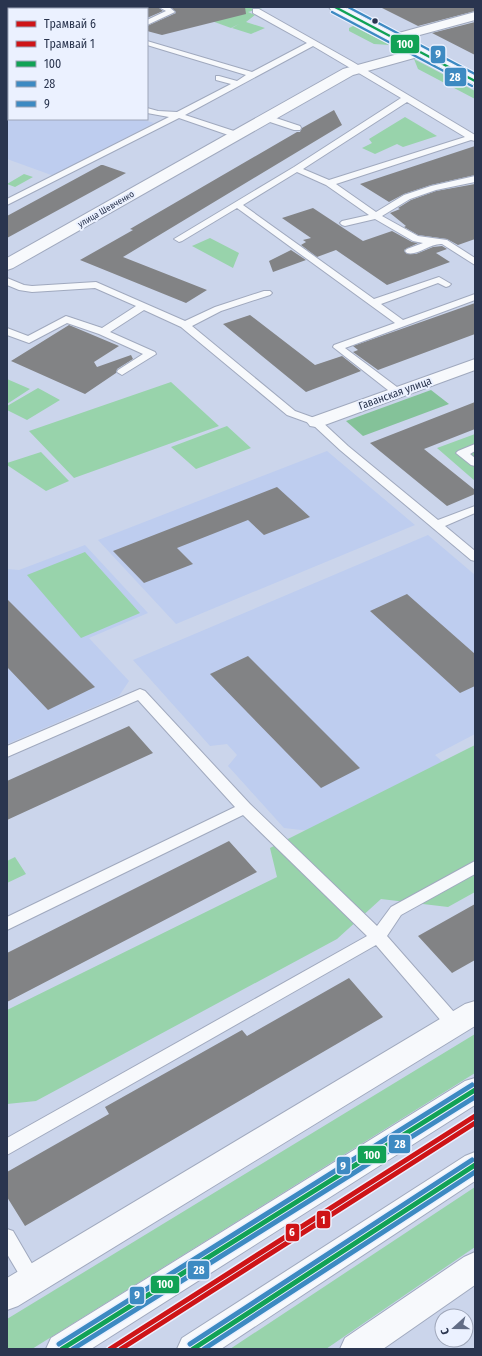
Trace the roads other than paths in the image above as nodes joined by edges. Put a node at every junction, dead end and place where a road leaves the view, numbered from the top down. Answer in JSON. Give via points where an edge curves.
{"nodes":[{"id":1,"x":162,"y":7,"type":"edge"},
{"id":2,"x":335,"y":7,"type":"edge"},
{"id":3,"x":355,"y":7,"type":"edge"},
{"id":4,"x":256,"y":11,"type":"dead end"},
{"id":5,"x":475,"y":16,"type":"edge"},
{"id":6,"x":148,"y":23,"type":"edge"},
{"id":7,"x":407,"y":34,"type":"junction"},
{"id":8,"x":394,"y":38,"type":"junction"},
{"id":9,"x":148,"y":43,"type":"edge"},
{"id":10,"x":313,"y":43,"type":"junction"},
{"id":11,"x":420,"y":52,"type":"junction"},
{"id":12,"x":358,"y":69,"type":"junction"},
{"id":13,"x":475,"y":70,"type":"edge"},
{"id":14,"x":253,"y":75,"type":"junction"},
{"id":15,"x":219,"y":78,"type":"dead end"},
{"id":16,"x":475,"y":81,"type":"edge"},
{"id":17,"x":237,"y":83,"type":"junction"},
{"id":18,"x":407,"y":98,"type":"junction"},
{"id":19,"x":148,"y":110,"type":"edge"},
{"id":20,"x":178,"y":115,"type":"junction"},
{"id":21,"x":267,"y":118,"type":"junction"},
{"id":22,"x":297,"y":128,"type":"dead end"},
{"id":23,"x":237,"y":135,"type":"junction"},
{"id":24,"x":474,"y":138,"type":"edge"},
{"id":25,"x":296,"y":169,"type":"junction"},
{"id":26,"x":475,"y":179,"type":"edge"},
{"id":27,"x":329,"y":183,"type":"junction"},
{"id":28,"x":7,"y":202,"type":"edge"},
{"id":29,"x":237,"y":204,"type":"junction"},
{"id":30,"x":376,"y":216,"type":"junction"},
{"id":31,"x":345,"y":222,"type":"dead end"},
{"id":32,"x":178,"y":239,"type":"dead end"},
{"id":33,"x":436,"y":241,"type":"junction"},
{"id":34,"x":410,"y":251,"type":"dead end"},
{"id":35,"x":475,"y":262,"type":"edge"},
{"id":36,"x":7,"y":265,"type":"edge"},
{"id":37,"x":7,"y":282,"type":"edge"},
{"id":38,"x":446,"y":284,"type":"dead end"},
{"id":39,"x":267,"y":292,"type":"dead end"},
{"id":40,"x":475,"y":297,"type":"edge"},
{"id":41,"x":373,"y":302,"type":"junction"},
{"id":42,"x":143,"y":306,"type":"junction"},
{"id":43,"x":401,"y":323,"type":"junction"},
{"id":44,"x":185,"y":325,"type":"junction"},
{"id":45,"x":7,"y":331,"type":"edge"},
{"id":46,"x":103,"y":332,"type":"junction"},
{"id":47,"x":475,"y":364,"type":"edge"},
{"id":48,"x":122,"y":372,"type":"dead end"},
{"id":49,"x":397,"y":392,"type":"junction"},
{"id":50,"x":316,"y":422,"type":"junction"},
{"id":51,"x":475,"y":447,"type":"edge"},
{"id":52,"x":475,"y":463,"type":"edge"},
{"id":53,"x":475,"y":509,"type":"edge"},
{"id":54,"x":436,"y":525,"type":"junction"},
{"id":55,"x":475,"y":557,"type":"edge"},
{"id":56,"x":7,"y":752,"type":"edge"},
{"id":57,"x":245,"y":808,"type":"junction"},
{"id":58,"x":475,"y":867,"type":"edge"},
{"id":59,"x":7,"y":924,"type":"edge"},
{"id":60,"x":378,"y":938,"type":"junction"},
{"id":61,"x":465,"y":1019,"type":"edge"},
{"id":62,"x":475,"y":1090,"type":"edge"},
{"id":63,"x":7,"y":1147,"type":"edge"},
{"id":64,"x":475,"y":1165,"type":"edge"},
{"id":65,"x":7,"y":1236,"type":"edge"},
{"id":66,"x":475,"y":1267,"type":"edge"},
{"id":67,"x":32,"y":1280,"type":"junction"},
{"id":68,"x":7,"y":1295,"type":"edge"},
{"id":69,"x":62,"y":1349,"type":"edge"},
{"id":70,"x":193,"y":1349,"type":"edge"},
{"id":71,"x":356,"y":1349,"type":"edge"}],
"edges":[{"from":1,"to":6,"type":"lane","via":[[171,12]]},
{"from":2,"to":8,"type":"street"},
{"from":3,"to":7,"type":"street"},
{"from":4,"to":10,"type":"lane"},
{"from":5,"to":7,"type":"street"},
{"from":7,"to":8,"type":"street"},
{"from":7,"to":13,"type":"street"},
{"from":8,"to":11,"type":"street"},
{"from":9,"to":14,"type":"lane"},
{"from":10,"to":12,"type":"lane"},
{"from":10,"to":14,"type":"lane"},
{"from":11,"to":12,"type":"street","name":"улица Шевченко"},
{"from":11,"to":16,"type":"street"},
{"from":12,"to":18,"type":"lane"},
{"from":12,"to":21,"type":"street","name":"улица Шевченко","via":[[348,72]]},
{"from":14,"to":17,"type":"lane"},
{"from":15,"to":17,"type":"lane"},
{"from":17,"to":20,"type":"lane"},
{"from":18,"to":24,"type":"lane"},
{"from":18,"to":25,"type":"lane"},
{"from":19,"to":20,"type":"lane"},
{"from":20,"to":23,"type":"lane"},
{"from":20,"to":28,"type":"lane"},
{"from":21,"to":22,"type":"lane"},
{"from":21,"to":23,"type":"street","name":"улица Шевченко"},
{"from":23,"to":36,"type":"street","name":"улица Шевченко"},
{"from":24,"to":27,"type":"lane"},
{"from":25,"to":27,"type":"lane"},
{"from":25,"to":29,"type":"lane"},
{"from":26,"to":30,"type":"lane","via":[[407,197]]},
{"from":27,"to":30,"type":"lane"},
{"from":29,"to":32,"type":"lane"},
{"from":29,"to":41,"type":"lane"},
{"from":30,"to":31,"type":"lane"},
{"from":30,"to":33,"type":"lane","via":[[416,239]]},
{"from":33,"to":34,"type":"lane"},
{"from":33,"to":35,"type":"lane","via":[[444,242]]},
{"from":37,"to":42,"type":"lane","via":[[27,289],[96,285]]},
{"from":38,"to":41,"type":"lane","via":[[439,280]]},
{"from":39,"to":44,"type":"lane","via":[[218,309]]},
{"from":40,"to":43,"type":"lane"},
{"from":41,"to":43,"type":"lane"},
{"from":42,"to":44,"type":"lane"},
{"from":42,"to":46,"type":"lane"},
{"from":43,"to":49,"type":"lane","via":[[338,347]]},
{"from":44,"to":50,"type":"lane","via":[[291,413]]},
{"from":45,"to":46,"type":"lane","via":[[29,340],[66,319]]},
{"from":46,"to":48,"type":"lane","via":[[151,354]]},
{"from":47,"to":49,"type":"street","name":"Гаванская улица"},
{"from":49,"to":50,"type":"street","name":"Гаванская улица"},
{"from":50,"to":54,"type":"lane"},
{"from":51,"to":52,"type":"lane","via":[[462,453]]},
{"from":53,"to":54,"type":"lane"},
{"from":54,"to":55,"type":"lane"},
{"from":56,"to":57,"type":"lane","via":[[140,694]]},
{"from":57,"to":59,"type":"lane"},
{"from":57,"to":60,"type":"lane"},
{"from":58,"to":60,"type":"lane","via":[[396,911]]},
{"from":60,"to":61,"type":"lane"},
{"from":60,"to":63,"type":"lane"},
{"from":61,"to":67,"type":"street"},
{"from":62,"to":69,"type":"street"},
{"from":64,"to":70,"type":"street"},
{"from":65,"to":67,"type":"lane"},
{"from":66,"to":71,"type":"street"},
{"from":67,"to":68,"type":"street"}]}
